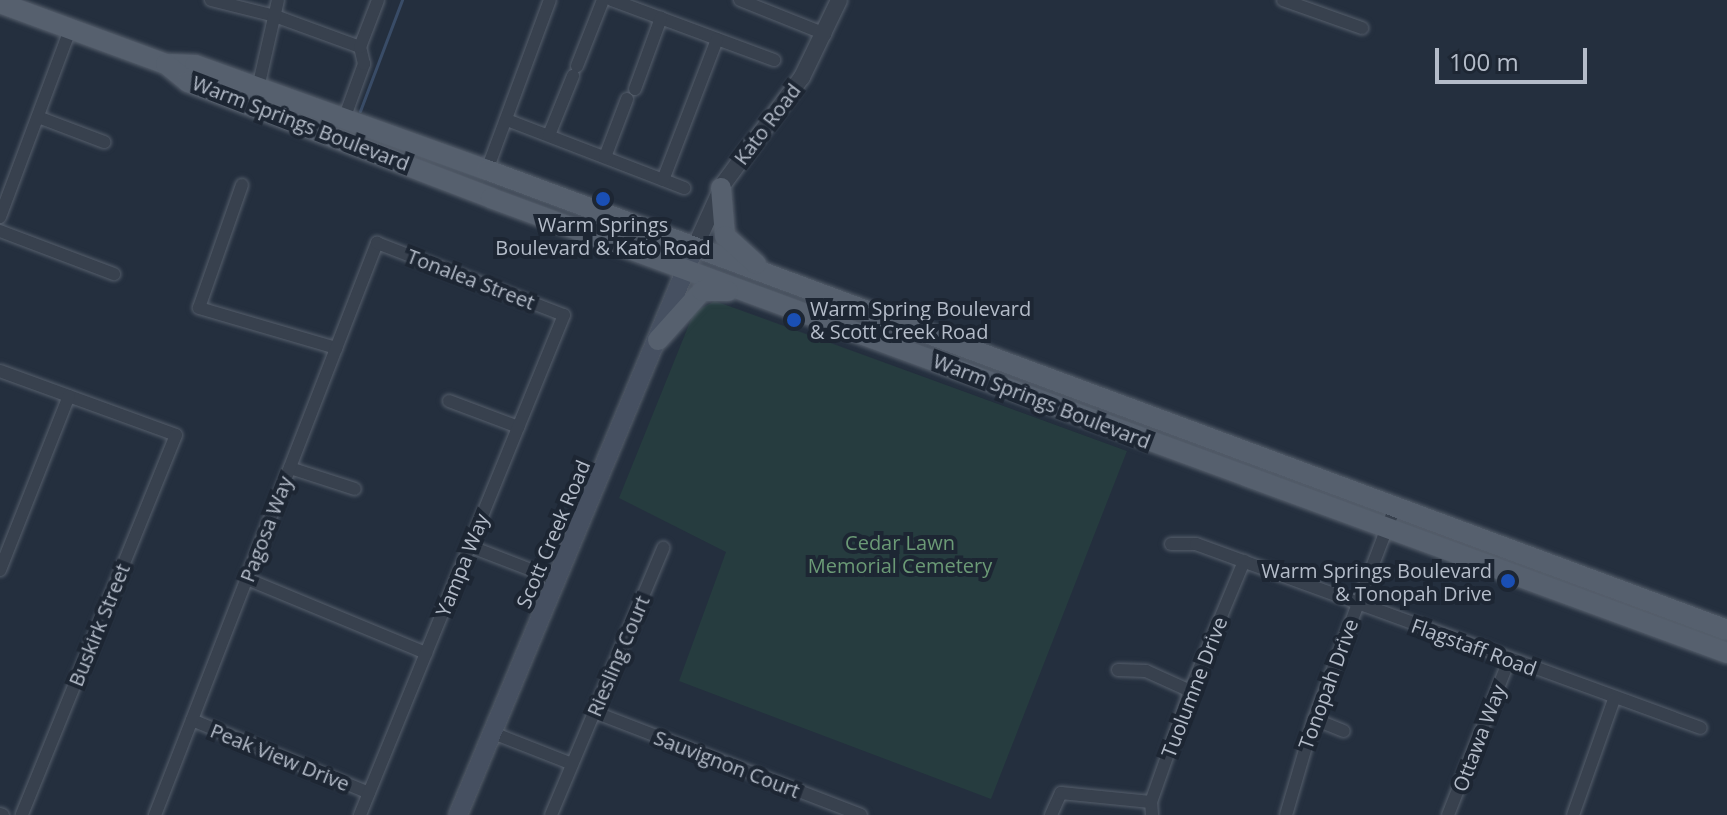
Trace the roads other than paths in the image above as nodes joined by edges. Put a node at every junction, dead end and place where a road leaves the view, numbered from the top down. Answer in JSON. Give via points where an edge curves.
{"nodes":[{"id":1,"x":211,"y":0,"type":"edge"},
{"id":2,"x":278,"y":0,"type":"edge"},
{"id":3,"x":378,"y":0,"type":"edge"},
{"id":4,"x":550,"y":0,"type":"edge"},
{"id":5,"x":603,"y":0,"type":"edge"},
{"id":6,"x":612,"y":0,"type":"edge"},
{"id":7,"x":740,"y":0,"type":"edge"},
{"id":8,"x":780,"y":0,"type":"edge"},
{"id":9,"x":839,"y":0,"type":"edge"},
{"id":10,"x":1283,"y":0,"type":"edge"},
{"id":11,"x":0,"y":3,"type":"edge"},
{"id":12,"x":775,"y":14,"type":"junction"},
{"id":13,"x":275,"y":16,"type":"junction"},
{"id":14,"x":661,"y":18,"type":"junction"},
{"id":15,"x":1362,"y":28,"type":"dead end"},
{"id":16,"x":70,"y":30,"type":"junction"},
{"id":17,"x":825,"y":34,"type":"junction"},
{"id":18,"x":717,"y":39,"type":"junction"},
{"id":19,"x":360,"y":47,"type":"junction"},
{"id":20,"x":774,"y":60,"type":"dead end"},
{"id":21,"x":174,"y":70,"type":"junction"},
{"id":22,"x":258,"y":88,"type":"junction"},
{"id":23,"x":38,"y":117,"type":"junction"},
{"id":24,"x":344,"y":119,"type":"junction"},
{"id":25,"x":507,"y":120,"type":"junction"},
{"id":26,"x":549,"y":135,"type":"junction"},
{"id":27,"x":104,"y":142,"type":"dead end"},
{"id":28,"x":374,"y":151,"type":"junction"},
{"id":29,"x":605,"y":157,"type":"junction"},
{"id":30,"x":399,"y":160,"type":"junction"},
{"id":31,"x":487,"y":170,"type":"junction"},
{"id":32,"x":663,"y":180,"type":"junction"},
{"id":33,"x":242,"y":185,"type":"dead end"},
{"id":34,"x":684,"y":188,"type":"dead end"},
{"id":35,"x":721,"y":188,"type":"junction"},
{"id":36,"x":0,"y":217,"type":"edge"},
{"id":37,"x":0,"y":231,"type":"edge"},
{"id":38,"x":377,"y":243,"type":"joint"},
{"id":39,"x":695,"y":247,"type":"junction"},
{"id":40,"x":686,"y":269,"type":"junction"},
{"id":41,"x":114,"y":274,"type":"dead end"},
{"id":42,"x":784,"y":281,"type":"junction"},
{"id":43,"x":751,"y":293,"type":"junction"},
{"id":44,"x":564,"y":315,"type":"joint"},
{"id":45,"x":658,"y":340,"type":"junction"},
{"id":46,"x":336,"y":348,"type":"junction"},
{"id":47,"x":0,"y":371,"type":"edge"},
{"id":48,"x":69,"y":396,"type":"junction"},
{"id":49,"x":449,"y":401,"type":"dead end"},
{"id":50,"x":518,"y":427,"type":"junction"},
{"id":51,"x":290,"y":468,"type":"junction"},
{"id":52,"x":355,"y":489,"type":"dead end"},
{"id":53,"x":1394,"y":510,"type":"junction"},
{"id":54,"x":1387,"y":532,"type":"junction"},
{"id":55,"x":1171,"y":544,"type":"dead end"},
{"id":56,"x":469,"y":546,"type":"junction"},
{"id":57,"x":663,"y":548,"type":"dead end"},
{"id":58,"x":1244,"y":561,"type":"junction"},
{"id":59,"x":0,"y":570,"type":"edge"},
{"id":60,"x":247,"y":579,"type":"junction"},
{"id":61,"x":557,"y":580,"type":"junction"},
{"id":62,"x":1556,"y":592,"type":"junction"},
{"id":63,"x":1651,"y":602,"type":"junction"},
{"id":64,"x":1357,"y":604,"type":"junction"},
{"id":65,"x":1727,"y":630,"type":"edge"},
{"id":66,"x":426,"y":653,"type":"junction"},
{"id":67,"x":1727,"y":653,"type":"edge"},
{"id":68,"x":1509,"y":660,"type":"junction"},
{"id":69,"x":1118,"y":670,"type":"dead end"},
{"id":70,"x":1190,"y":691,"type":"junction"},
{"id":71,"x":1614,"y":699,"type":"junction"},
{"id":72,"x":594,"y":712,"type":"junction"},
{"id":73,"x":1314,"y":719,"type":"junction"},
{"id":74,"x":192,"y":720,"type":"junction"},
{"id":75,"x":1701,"y":728,"type":"dead end"},
{"id":76,"x":1344,"y":731,"type":"dead end"},
{"id":77,"x":493,"y":733,"type":"junction"},
{"id":78,"x":572,"y":764,"type":"junction"},
{"id":79,"x":369,"y":793,"type":"junction"},
{"id":80,"x":1152,"y":809,"type":"edge"},
{"id":81,"x":1576,"y":814,"type":"edge"},
{"id":82,"x":22,"y":815,"type":"edge"},
{"id":83,"x":155,"y":815,"type":"edge"},
{"id":84,"x":360,"y":815,"type":"edge"},
{"id":85,"x":458,"y":815,"type":"edge"},
{"id":86,"x":551,"y":815,"type":"edge"},
{"id":87,"x":861,"y":815,"type":"edge"},
{"id":88,"x":1051,"y":815,"type":"edge"},
{"id":89,"x":1286,"y":815,"type":"edge"},
{"id":90,"x":1448,"y":815,"type":"edge"}],
"edges":[{"from":1,"to":13,"type":"street"},
{"from":2,"to":13,"type":"street"},
{"from":3,"to":19,"type":"street"},
{"from":4,"to":25,"type":"street"},
{"from":5,"to":26,"type":"street"},
{"from":6,"to":14,"type":"street"},
{"from":7,"to":12,"type":"street"},
{"from":8,"to":12,"type":"street"},
{"from":9,"to":17,"type":"street","name":"Kato Road"},
{"from":10,"to":15,"type":"street"},
{"from":11,"to":16,"type":"main road"},
{"from":12,"to":17,"type":"street"},
{"from":13,"to":19,"type":"street"},
{"from":13,"to":22,"type":"street"},
{"from":14,"to":18,"type":"street"},
{"from":14,"to":29,"type":"street"},
{"from":16,"to":21,"type":"main road"},
{"from":16,"to":23,"type":"street"},
{"from":17,"to":35,"type":"street","name":"Kato Road","via":[[793,90]]},
{"from":18,"to":20,"type":"street"},
{"from":18,"to":32,"type":"street"},
{"from":19,"to":24,"type":"street","via":[[364,64]]},
{"from":21,"to":22,"type":"main road","name":"Warm Springs Boulevard","via":[[246,94]]},
{"from":21,"to":28,"type":"main road","name":"Warm Springs Boulevard"},
{"from":22,"to":24,"type":"main road","name":"Warm Springs Boulevard"},
{"from":22,"to":28,"type":"main road","via":[[282,109],[361,137]]},
{"from":23,"to":27,"type":"street"},
{"from":23,"to":36,"type":"street"},
{"from":24,"to":31,"type":"main road","name":"Warm Springs Boulevard"},
{"from":25,"to":26,"type":"street"},
{"from":25,"to":31,"type":"street"},
{"from":26,"to":29,"type":"street"},
{"from":28,"to":30,"type":"main road","name":"Warm Springs Boulevard"},
{"from":29,"to":32,"type":"street"},
{"from":30,"to":31,"type":"main road","via":[[417,160],[479,182]]},
{"from":30,"to":40,"type":"main road","name":"Warm Springs Boulevard"},
{"from":31,"to":39,"type":"main road","name":"Warm Springs Boulevard"},
{"from":32,"to":34,"type":"street"},
{"from":33,"to":46,"type":"street","via":[[199,308]]},
{"from":35,"to":39,"type":"street","name":"Kato Road"},
{"from":35,"to":42,"type":"main road","via":[[725,236],[738,253]]},
{"from":37,"to":41,"type":"street"},
{"from":38,"to":44,"type":"street","name":"Tonalea Street"},
{"from":38,"to":46,"type":"street","name":"Pagosa Way"},
{"from":39,"to":40,"type":"main road","name":"Scott Creek Road"},
{"from":39,"to":42,"type":"main road","name":"Warm Springs Boulevard"},
{"from":40,"to":43,"type":"main road","name":"Warm Springs Boulevard"},
{"from":40,"to":45,"type":"main road","name":"Scott Creek Road"},
{"from":42,"to":53,"type":"main road","name":"Warm Springs Boulevard"},
{"from":43,"to":45,"type":"main road","via":[[702,291]]},
{"from":43,"to":54,"type":"main road","name":"Warm Springs Boulevard"},
{"from":44,"to":50,"type":"street","name":"Yampa Way"},
{"from":45,"to":61,"type":"main road","name":"Scott Creek Road"},
{"from":46,"to":51,"type":"street","name":"Pagosa Way"},
{"from":47,"to":48,"type":"street"},
{"from":48,"to":59,"type":"street"},
{"from":48,"to":82,"type":"street","name":"Buskirk Street","via":[[176,435]]},
{"from":49,"to":50,"type":"street"},
{"from":50,"to":56,"type":"street","name":"Yampa Way"},
{"from":51,"to":52,"type":"street"},
{"from":51,"to":60,"type":"street","name":"Pagosa Way"},
{"from":53,"to":54,"type":"street","name":"Tonopah Drive"},
{"from":53,"to":63,"type":"main road","name":"Warm Springs Boulevard"},
{"from":54,"to":62,"type":"main road","name":"Warm Springs Boulevard"},
{"from":54,"to":64,"type":"street","name":"Tonopah Drive"},
{"from":55,"to":58,"type":"street","name":"Flagstaff Road","via":[[1196,544]]},
{"from":56,"to":61,"type":"street"},
{"from":56,"to":66,"type":"street","name":"Yampa Way"},
{"from":57,"to":72,"type":"street","name":"Riesling Court"},
{"from":58,"to":64,"type":"street","name":"Flagstaff Road"},
{"from":58,"to":70,"type":"street","name":"Tuolumne Drive"},
{"from":60,"to":66,"type":"street"},
{"from":60,"to":74,"type":"street","name":"Pagosa Way"},
{"from":61,"to":77,"type":"main road","name":"Scott Creek Road"},
{"from":62,"to":63,"type":"main road","via":[[1582,590],[1639,608]]},
{"from":62,"to":67,"type":"main road","name":"Warm Springs Boulevard"},
{"from":63,"to":65,"type":"main road","name":"Warm Springs Boulevard"},
{"from":64,"to":68,"type":"street","name":"Flagstaff Road"},
{"from":64,"to":73,"type":"street","name":"Tonopah Drive"},
{"from":66,"to":79,"type":"street","name":"Yampa Way"},
{"from":68,"to":71,"type":"street","name":"Flagstaff Road"},
{"from":68,"to":90,"type":"street","name":"Ottawa Way"},
{"from":69,"to":70,"type":"street","via":[[1146,671]]},
{"from":70,"to":80,"type":"street","name":"Tuolumne Drive"},
{"from":71,"to":75,"type":"street","name":"Flagstaff Road"},
{"from":71,"to":81,"type":"street"},
{"from":72,"to":78,"type":"street","name":"Riesling Court"},
{"from":72,"to":87,"type":"street","name":"Sauvignon Court"},
{"from":73,"to":76,"type":"street"},
{"from":73,"to":89,"type":"street","name":"Tonopah Drive"},
{"from":74,"to":79,"type":"street","name":"Peak View Drive"},
{"from":74,"to":83,"type":"street","name":"Pagosa Way"},
{"from":77,"to":78,"type":"street"},
{"from":77,"to":85,"type":"main road","name":"Scott Creek Road"},
{"from":78,"to":86,"type":"street","name":"Riesling Court"},
{"from":79,"to":84,"type":"street","name":"Yampa Way"},
{"from":80,"to":88,"type":"street","via":[[1061,793]]}]}
